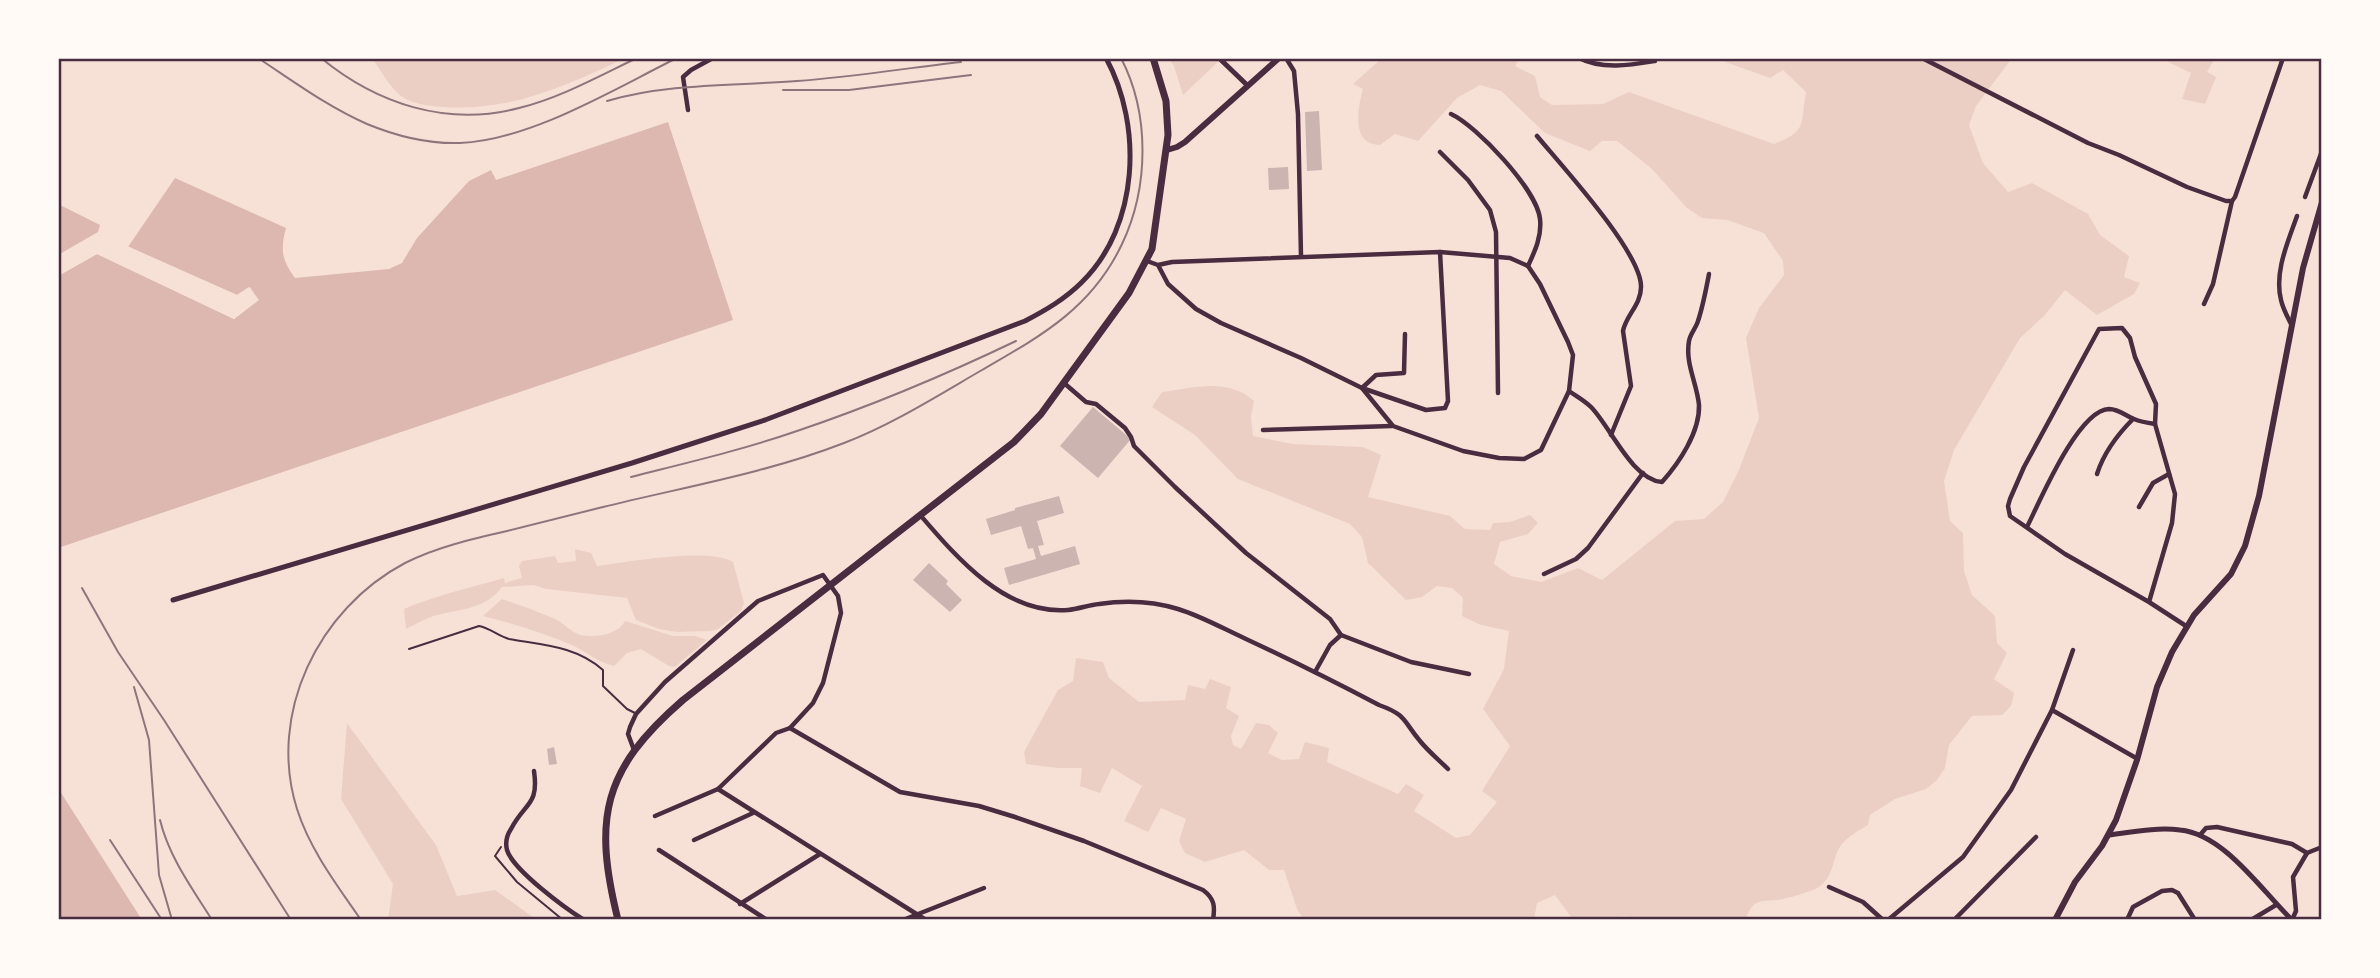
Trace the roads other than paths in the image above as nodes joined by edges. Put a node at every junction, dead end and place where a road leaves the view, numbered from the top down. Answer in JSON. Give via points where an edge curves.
{"nodes":[{"id":1,"x":713,"y":58,"type":"edge"},
{"id":2,"x":1106,"y":58,"type":"edge"},
{"id":3,"x":1153,"y":58,"type":"edge"},
{"id":4,"x":1219,"y":58,"type":"edge"},
{"id":5,"x":1279,"y":58,"type":"edge"},
{"id":6,"x":1286,"y":58,"type":"edge"},
{"id":7,"x":1579,"y":58,"type":"edge"},
{"id":8,"x":1922,"y":58,"type":"edge"},
{"id":9,"x":2283,"y":58,"type":"edge"},
{"id":10,"x":1655,"y":61,"type":"dead end"},
{"id":11,"x":1247,"y":85,"type":"junction"},
{"id":12,"x":688,"y":110,"type":"dead end"},
{"id":13,"x":1451,"y":114,"type":"dead end"},
{"id":14,"x":1537,"y":136,"type":"dead end"},
{"id":15,"x":1167,"y":150,"type":"junction"},
{"id":16,"x":2322,"y":151,"type":"edge"},
{"id":17,"x":1440,"y":152,"type":"dead end"},
{"id":18,"x":2305,"y":197,"type":"dead end"},
{"id":19,"x":2233,"y":199,"type":"junction"},
{"id":20,"x":2322,"y":202,"type":"edge"},
{"id":21,"x":2297,"y":216,"type":"dead end"},
{"id":22,"x":2314,"y":227,"type":"junction"},
{"id":23,"x":2322,"y":229,"type":"edge"},
{"id":24,"x":1440,"y":252,"type":"junction"},
{"id":25,"x":1301,"y":256,"type":"junction"},
{"id":26,"x":1496,"y":256,"type":"junction"},
{"id":27,"x":1147,"y":261,"type":"junction"},
{"id":28,"x":1158,"y":265,"type":"junction"},
{"id":29,"x":1528,"y":266,"type":"junction"},
{"id":30,"x":1709,"y":274,"type":"dead end"},
{"id":31,"x":2204,"y":304,"type":"dead end"},
{"id":32,"x":2292,"y":327,"type":"junction"},
{"id":33,"x":1405,"y":334,"type":"dead end"},
{"id":34,"x":1064,"y":383,"type":"junction"},
{"id":35,"x":1362,"y":388,"type":"junction"},
{"id":36,"x":1569,"y":391,"type":"junction"},
{"id":37,"x":1498,"y":393,"type":"dead end"},
{"id":38,"x":2133,"y":419,"type":"junction"},
{"id":39,"x":2155,"y":424,"type":"junction"},
{"id":40,"x":1393,"y":426,"type":"junction"},
{"id":41,"x":1263,"y":430,"type":"dead end"},
{"id":42,"x":1611,"y":435,"type":"junction"},
{"id":43,"x":1643,"y":473,"type":"junction"},
{"id":44,"x":2097,"y":474,"type":"dead end"},
{"id":45,"x":2169,"y":474,"type":"junction"},
{"id":46,"x":2139,"y":507,"type":"dead end"},
{"id":47,"x":921,"y":516,"type":"junction"},
{"id":48,"x":2027,"y":527,"type":"junction"},
{"id":49,"x":1544,"y":574,"type":"dead end"},
{"id":50,"x":831,"y":586,"type":"junction"},
{"id":51,"x":173,"y":600,"type":"dead end"},
{"id":52,"x":2149,"y":602,"type":"junction"},
{"id":53,"x":2186,"y":626,"type":"junction"},
{"id":54,"x":1341,"y":635,"type":"junction"},
{"id":55,"x":409,"y":649,"type":"dead end"},
{"id":56,"x":2073,"y":650,"type":"dead end"},
{"id":57,"x":1315,"y":672,"type":"junction"},
{"id":58,"x":1469,"y":674,"type":"dead end"},
{"id":59,"x":2052,"y":710,"type":"junction"},
{"id":60,"x":636,"y":714,"type":"junction"},
{"id":61,"x":790,"y":728,"type":"junction"},
{"id":62,"x":634,"y":751,"type":"junction"},
{"id":63,"x":2137,"y":758,"type":"junction"},
{"id":64,"x":1448,"y":769,"type":"dead end"},
{"id":65,"x":534,"y":771,"type":"dead end"},
{"id":66,"x":718,"y":789,"type":"junction"},
{"id":67,"x":754,"y":812,"type":"junction"},
{"id":68,"x":655,"y":816,"type":"dead end"},
{"id":69,"x":2109,"y":835,"type":"junction"},
{"id":70,"x":2200,"y":835,"type":"junction"},
{"id":71,"x":2036,"y":837,"type":"dead end"},
{"id":72,"x":694,"y":840,"type":"dead end"},
{"id":73,"x":2322,"y":847,"type":"edge"},
{"id":74,"x":659,"y":850,"type":"dead end"},
{"id":75,"x":2307,"y":853,"type":"junction"},
{"id":76,"x":820,"y":854,"type":"junction"},
{"id":77,"x":1829,"y":887,"type":"dead end"},
{"id":78,"x":984,"y":888,"type":"dead end"},
{"id":79,"x":740,"y":904,"type":"junction"},
{"id":80,"x":2276,"y":905,"type":"junction"},
{"id":81,"x":918,"y":914,"type":"junction"},
{"id":82,"x":584,"y":920,"type":"edge"},
{"id":83,"x":618,"y":920,"type":"edge"},
{"id":84,"x":767,"y":920,"type":"edge"},
{"id":85,"x":903,"y":920,"type":"edge"},
{"id":86,"x":926,"y":920,"type":"edge"},
{"id":87,"x":1213,"y":920,"type":"edge"},
{"id":88,"x":1882,"y":920,"type":"edge"},
{"id":89,"x":1888,"y":920,"type":"edge"},
{"id":90,"x":1954,"y":920,"type":"edge"},
{"id":91,"x":2055,"y":920,"type":"edge"},
{"id":92,"x":2127,"y":920,"type":"edge"},
{"id":93,"x":2195,"y":920,"type":"edge"},
{"id":94,"x":2251,"y":920,"type":"edge"},
{"id":95,"x":2292,"y":920,"type":"edge"}],
"edges":[{"from":1,"to":12,"type":"street","via":[[683,77]]},
{"from":2,"to":51,"type":"street","via":[[1119,87],[1129,136],[1124,204],[1109,246],[1091,273],[1050,308],[765,420]]},
{"from":3,"to":15,"type":"main road","via":[[1166,101]]},
{"from":4,"to":11,"type":"street"},
{"from":5,"to":11,"type":"main road"},
{"from":6,"to":25,"type":"street","via":[[1294,71],[1298,114]]},
{"from":7,"to":10,"type":"street","via":[[1630,65]]},
{"from":8,"to":19,"type":"street","via":[[2088,143],[2187,187],[2226,201]]},
{"from":9,"to":19,"type":"street"},
{"from":11,"to":15,"type":"main road","via":[[1185,142]]},
{"from":13,"to":29,"type":"street","via":[[1485,139],[1539,211],[1540,236]]},
{"from":14,"to":42,"type":"street","via":[[1604,216],[1642,284],[1639,302],[1623,326],[1631,386]]},
{"from":15,"to":27,"type":"main road"},
{"from":16,"to":18,"type":"street"},
{"from":17,"to":26,"type":"street","via":[[1490,209]]},
{"from":19,"to":31,"type":"street"},
{"from":20,"to":22,"type":"main road"},
{"from":21,"to":32,"type":"street","via":[[2279,281]]},
{"from":22,"to":23,"type":"street"},
{"from":22,"to":32,"type":"main road"},
{"from":24,"to":25,"type":"street"},
{"from":24,"to":26,"type":"street"},
{"from":24,"to":35,"type":"street","via":[[1445,408],[1426,410]]},
{"from":25,"to":28,"type":"street"},
{"from":26,"to":29,"type":"street"},
{"from":26,"to":37,"type":"street"},
{"from":27,"to":28,"type":"street"},
{"from":27,"to":34,"type":"main road"},
{"from":28,"to":35,"type":"street","via":[[1168,284],[1196,309]]},
{"from":29,"to":36,"type":"street","via":[[1573,355]]},
{"from":30,"to":43,"type":"street","via":[[1689,340],[1690,371],[1699,405],[1697,422],[1662,482]]},
{"from":32,"to":53,"type":"main road","via":[[2245,546],[2231,574]]},
{"from":33,"to":35,"type":"street","via":[[1404,373],[1376,374]]},
{"from":34,"to":47,"type":"main road","via":[[1014,442]]},
{"from":34,"to":54,"type":"street","via":[[1125,428],[1134,446],[1186,497],[1246,553],[1330,619]]},
{"from":35,"to":40,"type":"street"},
{"from":36,"to":40,"type":"street","via":[[1541,450],[1524,459],[1463,452]]},
{"from":36,"to":42,"type":"street","via":[[1591,407]]},
{"from":38,"to":39,"type":"street"},
{"from":38,"to":44,"type":"street","via":[[2118,434]]},
{"from":38,"to":48,"type":"street","via":[[2109,409],[2087,421],[2061,459]]},
{"from":39,"to":45,"type":"street"},
{"from":39,"to":48,"type":"street","via":[[2156,404],[2130,338],[2122,328],[2099,329],[2024,467],[2008,506],[2010,516]]},
{"from":40,"to":41,"type":"street"},
{"from":42,"to":43,"type":"street"},
{"from":43,"to":49,"type":"street","via":[[1588,548]]},
{"from":45,"to":46,"type":"street","via":[[2153,483]]},
{"from":45,"to":52,"type":"street","via":[[2175,509]]},
{"from":47,"to":50,"type":"main road"},
{"from":47,"to":57,"type":"street","via":[[952,551],[1006,597],[1067,610],[1130,601],[1156,603],[1179,609]]},
{"from":48,"to":52,"type":"street"},
{"from":50,"to":60,"type":"street","via":[[823,575],[758,601],[665,682]]},
{"from":50,"to":61,"type":"street","via":[[841,613],[823,683],[813,703]]},
{"from":50,"to":62,"type":"main road","via":[[675,708]]},
{"from":52,"to":53,"type":"street"},
{"from":53,"to":63,"type":"main road","via":[[2157,687]]},
{"from":54,"to":57,"type":"street"},
{"from":54,"to":58,"type":"street","via":[[1411,662]]},
{"from":55,"to":60,"type":"lane","via":[[479,626],[509,639],[571,650],[603,670],[603,685]]},
{"from":56,"to":59,"type":"street"},
{"from":57,"to":64,"type":"street","via":[[1396,711]]},
{"from":59,"to":63,"type":"street"},
{"from":59,"to":89,"type":"street","via":[[2011,790],[1963,857]]},
{"from":60,"to":62,"type":"street","via":[[628,734]]},
{"from":61,"to":66,"type":"street","via":[[776,733]]},
{"from":61,"to":87,"type":"street","via":[[900,792],[1015,817],[1203,890],[1214,902]]},
{"from":62,"to":83,"type":"main road","via":[[615,786],[604,834]]},
{"from":63,"to":69,"type":"main road"},
{"from":65,"to":82,"type":"street","via":[[537,790],[509,831],[507,849],[556,901]]},
{"from":66,"to":67,"type":"street"},
{"from":66,"to":68,"type":"street"},
{"from":67,"to":72,"type":"street"},
{"from":67,"to":76,"type":"street"},
{"from":69,"to":70,"type":"street","via":[[2168,829]]},
{"from":69,"to":91,"type":"main road"},
{"from":70,"to":75,"type":"street","via":[[2206,828],[2217,827],[2292,844]]},
{"from":70,"to":80,"type":"street","via":[[2226,853]]},
{"from":71,"to":90,"type":"street"},
{"from":73,"to":75,"type":"street"},
{"from":74,"to":79,"type":"street"},
{"from":75,"to":95,"type":"street","via":[[2293,877],[2296,911]]},
{"from":76,"to":79,"type":"street"},
{"from":76,"to":81,"type":"street"},
{"from":77,"to":88,"type":"street","via":[[1863,902]]},
{"from":78,"to":81,"type":"street"},
{"from":79,"to":84,"type":"street"},
{"from":80,"to":94,"type":"street"},
{"from":80,"to":95,"type":"street"},
{"from":81,"to":85,"type":"street"},
{"from":81,"to":86,"type":"street"},
{"from":92,"to":93,"type":"street","via":[[2133,907],[2172,890]]}]}
